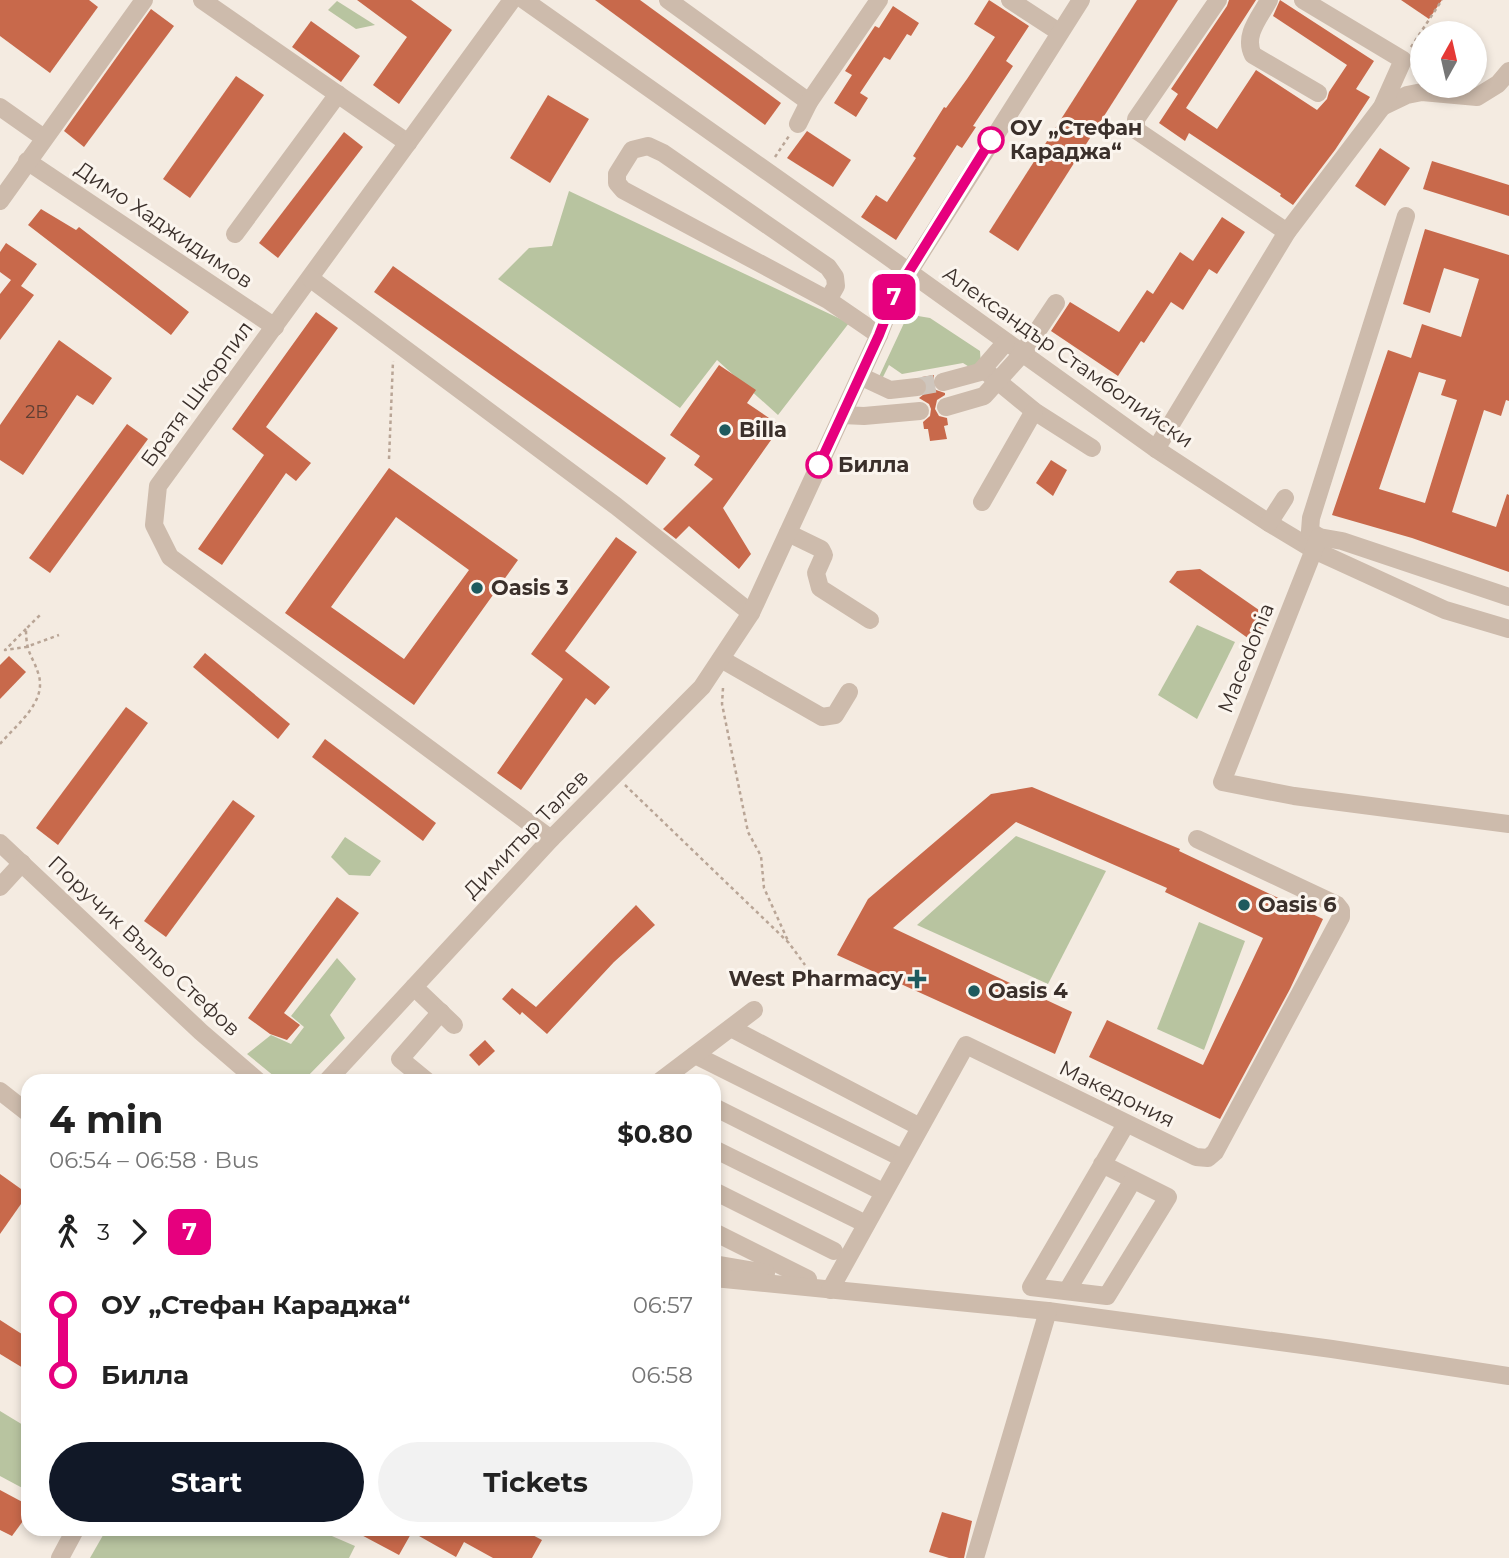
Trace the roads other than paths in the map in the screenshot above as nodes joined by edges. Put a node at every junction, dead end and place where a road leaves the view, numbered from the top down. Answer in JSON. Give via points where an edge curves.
{"nodes":[{"id":1,"x":144,"y":0,"type":"edge"},
{"id":2,"x":202,"y":0,"type":"edge"},
{"id":3,"x":512,"y":0,"type":"edge"},
{"id":4,"x":524,"y":0,"type":"edge"},
{"id":5,"x":668,"y":0,"type":"edge"},
{"id":6,"x":879,"y":0,"type":"edge"},
{"id":7,"x":1010,"y":0,"type":"edge"},
{"id":8,"x":1081,"y":0,"type":"edge"},
{"id":9,"x":1218,"y":0,"type":"edge"},
{"id":10,"x":1269,"y":0,"type":"edge"},
{"id":11,"x":1303,"y":0,"type":"edge"},
{"id":12,"x":1059,"y":32,"type":"junction"},
{"id":13,"x":1509,"y":71,"type":"edge"},
{"id":14,"x":1318,"y":93,"type":"dead end"},
{"id":15,"x":338,"y":94,"type":"junction"},
{"id":16,"x":809,"y":102,"type":"junction"},
{"id":17,"x":0,"y":107,"type":"edge"},
{"id":18,"x":1382,"y":107,"type":"junction"},
{"id":19,"x":798,"y":124,"type":"road end"},
{"id":20,"x":44,"y":138,"type":"junction"},
{"id":21,"x":408,"y":143,"type":"junction"},
{"id":22,"x":27,"y":161,"type":"junction"},
{"id":23,"x":0,"y":201,"type":"edge"},
{"id":24,"x":1406,"y":216,"type":"dead end"},
{"id":25,"x":1287,"y":232,"type":"junction"},
{"id":26,"x":235,"y":234,"type":"dead end"},
{"id":27,"x":908,"y":272,"type":"junction"},
{"id":28,"x":311,"y":279,"type":"junction"},
{"id":29,"x":828,"y":300,"type":"junction"},
{"id":30,"x":1056,"y":303,"type":"dead end"},
{"id":31,"x":275,"y":327,"type":"junction"},
{"id":32,"x":879,"y":335,"type":"junction"},
{"id":33,"x":1006,"y":342,"type":"junction"},
{"id":34,"x":1022,"y":354,"type":"junction"},
{"id":35,"x":983,"y":369,"type":"junction"},
{"id":36,"x":860,"y":376,"type":"junction"},
{"id":37,"x":943,"y":382,"type":"tunnel mouth"},
{"id":38,"x":997,"y":382,"type":"junction"},
{"id":39,"x":917,"y":387,"type":"tunnel mouth"},
{"id":40,"x":946,"y":407,"type":"dead end"},
{"id":41,"x":920,"y":411,"type":"dead end"},
{"id":42,"x":1034,"y":411,"type":"junction"},
{"id":43,"x":842,"y":415,"type":"junction"},
{"id":44,"x":1092,"y":448,"type":"dead end"},
{"id":45,"x":1156,"y":449,"type":"junction"},
{"id":46,"x":1285,"y":498,"type":"dead end"},
{"id":47,"x":982,"y":502,"type":"dead end"},
{"id":48,"x":1269,"y":523,"type":"junction"},
{"id":49,"x":788,"y":533,"type":"junction"},
{"id":50,"x":1316,"y":544,"type":"junction"},
{"id":51,"x":1509,"y":597,"type":"edge"},
{"id":52,"x":751,"y":613,"type":"junction"},
{"id":53,"x":870,"y":620,"type":"dead end"},
{"id":54,"x":1509,"y":629,"type":"edge"},
{"id":55,"x":720,"y":659,"type":"junction"},
{"id":56,"x":849,"y":692,"type":"dead end"},
{"id":57,"x":1509,"y":824,"type":"edge"},
{"id":58,"x":551,"y":839,"type":"junction"},
{"id":59,"x":1198,"y":839,"type":"dead end"},
{"id":60,"x":0,"y":843,"type":"edge"},
{"id":61,"x":22,"y":863,"type":"junction"},
{"id":62,"x":0,"y":887,"type":"edge"},
{"id":63,"x":414,"y":987,"type":"junction"},
{"id":64,"x":754,"y":1010,"type":"dead end"},
{"id":65,"x":441,"y":1012,"type":"junction"},
{"id":66,"x":454,"y":1025,"type":"dead end"},
{"id":67,"x":731,"y":1028,"type":"junction"},
{"id":68,"x":695,"y":1055,"type":"junction"},
{"id":69,"x":250,"y":1074,"type":"edge"},
{"id":70,"x":333,"y":1074,"type":"edge"},
{"id":71,"x":418,"y":1074,"type":"edge"},
{"id":72,"x":670,"y":1074,"type":"edge"},
{"id":73,"x":0,"y":1091,"type":"edge"},
{"id":74,"x":21,"y":1108,"type":"edge"},
{"id":75,"x":721,"y":1111,"type":"edge"},
{"id":76,"x":1126,"y":1124,"type":"junction"},
{"id":77,"x":919,"y":1127,"type":"junction"},
{"id":78,"x":721,"y":1152,"type":"edge"},
{"id":79,"x":902,"y":1158,"type":"junction"},
{"id":80,"x":1102,"y":1164,"type":"junction"},
{"id":81,"x":1133,"y":1180,"type":"junction"},
{"id":82,"x":883,"y":1192,"type":"junction"},
{"id":83,"x":721,"y":1194,"type":"edge"},
{"id":84,"x":866,"y":1224,"type":"junction"},
{"id":85,"x":721,"y":1236,"type":"edge"},
{"id":86,"x":834,"y":1251,"type":"dead end"},
{"id":87,"x":721,"y":1265,"type":"edge"},
{"id":88,"x":721,"y":1280,"type":"edge"},
{"id":89,"x":830,"y":1290,"type":"junction"},
{"id":90,"x":1068,"y":1291,"type":"junction"},
{"id":91,"x":1048,"y":1311,"type":"junction"},
{"id":92,"x":1509,"y":1376,"type":"edge"},
{"id":93,"x":72,"y":1536,"type":"edge"},
{"id":94,"x":60,"y":1558,"type":"edge"},
{"id":95,"x":975,"y":1558,"type":"edge"}],
"edges":[{"from":1,"to":20,"type":"street"},
{"from":2,"to":15,"type":"street"},
{"from":3,"to":21,"type":"street","name":"Братя Шкорпил"},
{"from":4,"to":27,"type":"street","name":"Александър Стамболийски"},
{"from":5,"to":16,"type":"street"},
{"from":6,"to":16,"type":"street"},
{"from":7,"to":12,"type":"street"},
{"from":8,"to":12,"type":"street","name":"Димитър Талев"},
{"from":9,"to":25,"type":"street","via":[[1136,119],[1136,130]]},
{"from":10,"to":14,"type":"street","via":[[1249,37],[1253,55]]},
{"from":11,"to":18,"type":"street","via":[[1403,60]]},
{"from":12,"to":27,"type":"street","name":"Димитър Талев"},
{"from":13,"to":18,"type":"street","via":[[1477,97],[1422,92]]},
{"from":15,"to":21,"type":"street"},
{"from":15,"to":26,"type":"street"},
{"from":16,"to":19,"type":"street"},
{"from":17,"to":20,"type":"street"},
{"from":18,"to":25,"type":"street"},
{"from":20,"to":22,"type":"street"},
{"from":21,"to":28,"type":"street","name":"Братя Шкорпил"},
{"from":22,"to":23,"type":"street"},
{"from":22,"to":31,"type":"street","name":"Димо Хаджидимов"},
{"from":24,"to":50,"type":"street","via":[[1311,518]]},
{"from":25,"to":45,"type":"street"},
{"from":27,"to":32,"type":"street","name":"Димитър Талев"},
{"from":27,"to":33,"type":"street","name":"Александър Стамболийски"},
{"from":28,"to":31,"type":"street","name":"Братя Шкорпил"},
{"from":28,"to":52,"type":"street"},
{"from":29,"to":29,"type":"street","via":[[836,286],[828,267],[663,153],[648,146],[632,150],[617,174],[623,190]]},
{"from":29,"to":32,"type":"street"},
{"from":30,"to":34,"type":"street"},
{"from":31,"to":58,"type":"street","name":"Братя Шкорпил","via":[[158,486],[154,525],[170,557]]},
{"from":32,"to":36,"type":"street","name":"Димитър Талев"},
{"from":33,"to":34,"type":"street","name":"Александър Стамболийски"},
{"from":33,"to":35,"type":"street"},
{"from":34,"to":38,"type":"street"},
{"from":34,"to":45,"type":"street","name":"Александър Стамболийски"},
{"from":35,"to":37,"type":"street"},
{"from":35,"to":38,"type":"street"},
{"from":36,"to":39,"type":"street","via":[[890,390]]},
{"from":36,"to":43,"type":"street","name":"Димитър Талев"},
{"from":38,"to":40,"type":"street","via":[[979,399]]},
{"from":38,"to":42,"type":"street"},
{"from":41,"to":43,"type":"street"},
{"from":42,"to":44,"type":"street"},
{"from":42,"to":47,"type":"street"},
{"from":43,"to":49,"type":"street","name":"Димитър Талев"},
{"from":45,"to":48,"type":"street","name":"Александър Стамболийски"},
{"from":46,"to":48,"type":"street"},
{"from":48,"to":50,"type":"street","name":"Александър Стамболийски"},
{"from":49,"to":52,"type":"street","name":"Димитър Талев"},
{"from":49,"to":53,"type":"street","via":[[821,549],[824,555],[816,573],[820,588]]},
{"from":50,"to":51,"type":"street","via":[[1342,541]]},
{"from":50,"to":54,"type":"street","name":"Александър Стамболийски","via":[[1445,610]]},
{"from":50,"to":57,"type":"street","name":"Macedonia","via":[[1222,782],[1293,796]]},
{"from":52,"to":55,"type":"street","name":"Димитър Талев"},
{"from":55,"to":56,"type":"street","via":[[822,717],[835,715]]},
{"from":55,"to":58,"type":"street","name":"Димитър Талев","via":[[702,687]]},
{"from":58,"to":63,"type":"street","name":"Димитър Талев"},
{"from":59,"to":76,"type":"street","name":"Македония","via":[[1336,905],[1341,917],[1215,1152],[1208,1158],[1196,1157]]},
{"from":60,"to":61,"type":"street","name":"Поручик Въльо Стефов"},
{"from":61,"to":62,"type":"street"},
{"from":61,"to":69,"type":"street","name":"Поручик Въльо Стефов"},
{"from":63,"to":65,"type":"street"},
{"from":63,"to":70,"type":"street","name":"Димитър Талев"},
{"from":64,"to":67,"type":"street"},
{"from":65,"to":66,"type":"street"},
{"from":65,"to":71,"type":"street","via":[[400,1059]]},
{"from":67,"to":68,"type":"street"},
{"from":67,"to":77,"type":"street"},
{"from":68,"to":72,"type":"street"},
{"from":68,"to":79,"type":"street"},
{"from":73,"to":74,"type":"street"},
{"from":75,"to":82,"type":"street"},
{"from":76,"to":77,"type":"street","name":"Македония","via":[[966,1045]]},
{"from":76,"to":80,"type":"street"},
{"from":77,"to":79,"type":"street","name":"Македония"},
{"from":78,"to":84,"type":"street"},
{"from":79,"to":82,"type":"street","name":"Македония"},
{"from":80,"to":81,"type":"street"},
{"from":80,"to":90,"type":"street","via":[[1031,1287]]},
{"from":81,"to":90,"type":"street"},
{"from":81,"to":90,"type":"street","via":[[1168,1196],[1107,1296]]},
{"from":82,"to":84,"type":"street","name":"Македония"},
{"from":83,"to":86,"type":"street"},
{"from":84,"to":89,"type":"street","name":"Македония"},
{"from":85,"to":87,"type":"street","via":[[808,1279]]},
{"from":88,"to":89,"type":"street"},
{"from":89,"to":91,"type":"street"},
{"from":91,"to":92,"type":"street"},
{"from":91,"to":95,"type":"street"},
{"from":93,"to":94,"type":"street"}]}
